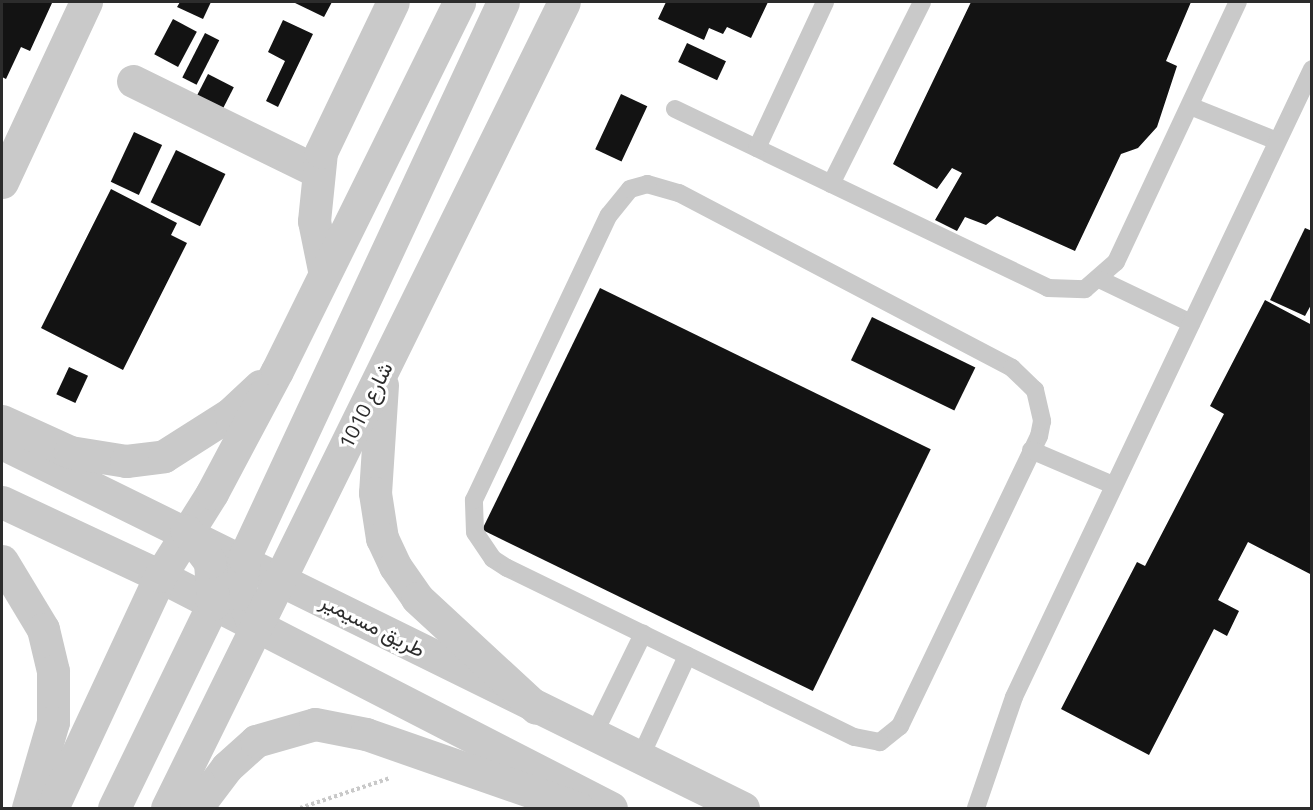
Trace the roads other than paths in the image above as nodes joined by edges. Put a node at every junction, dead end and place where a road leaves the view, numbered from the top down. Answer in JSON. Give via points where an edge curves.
{"nodes":[{"id":1,"x":86,"y":2,"type":"edge"},
{"id":2,"x":393,"y":2,"type":"edge"},
{"id":3,"x":459,"y":2,"type":"edge"},
{"id":4,"x":503,"y":2,"type":"edge"},
{"id":5,"x":564,"y":2,"type":"edge"},
{"id":6,"x":825,"y":2,"type":"edge"},
{"id":7,"x":922,"y":2,"type":"edge"},
{"id":8,"x":1239,"y":2,"type":"edge"},
{"id":9,"x":1311,"y":69,"type":"edge"},
{"id":10,"x":133,"y":81,"type":"dead end"},
{"id":11,"x":1190,"y":106,"type":"junction"},
{"id":12,"x":675,"y":109,"type":"dead end"},
{"id":13,"x":1277,"y":141,"type":"junction"},
{"id":14,"x":758,"y":148,"type":"junction"},
{"id":15,"x":317,"y":171,"type":"junction"},
{"id":16,"x":2,"y":182,"type":"edge"},
{"id":17,"x":831,"y":184,"type":"junction"},
{"id":18,"x":324,"y":270,"type":"junction"},
{"id":19,"x":1101,"y":280,"type":"junction"},
{"id":20,"x":1191,"y":323,"type":"junction"},
{"id":21,"x":277,"y":371,"type":"junction"},
{"id":22,"x":382,"y":372,"type":"junction"},
{"id":23,"x":2,"y":421,"type":"edge"},
{"id":24,"x":2,"y":443,"type":"edge"},
{"id":25,"x":1031,"y":450,"type":"junction"},
{"id":26,"x":1113,"y":485,"type":"junction"},
{"id":27,"x":2,"y":502,"type":"edge"},
{"id":28,"x":187,"y":531,"type":"junction"},
{"id":29,"x":244,"y":558,"type":"junction"},
{"id":30,"x":2,"y":561,"type":"edge"},
{"id":31,"x":160,"y":576,"type":"junction"},
{"id":32,"x":279,"y":577,"type":"junction"},
{"id":33,"x":213,"y":604,"type":"junction"},
{"id":34,"x":255,"y":627,"type":"junction"},
{"id":35,"x":642,"y":634,"type":"junction"},
{"id":36,"x":687,"y":656,"type":"junction"},
{"id":37,"x":536,"y":708,"type":"junction"},
{"id":38,"x":593,"y":736,"type":"junction"},
{"id":39,"x":639,"y":760,"type":"junction"},
{"id":40,"x":28,"y":808,"type":"edge"},
{"id":41,"x":52,"y":808,"type":"edge"},
{"id":42,"x":114,"y":808,"type":"edge"},
{"id":43,"x":167,"y":808,"type":"edge"},
{"id":44,"x":196,"y":808,"type":"edge"},
{"id":45,"x":578,"y":808,"type":"edge"},
{"id":46,"x":611,"y":808,"type":"edge"},
{"id":47,"x":743,"y":808,"type":"edge"},
{"id":48,"x":976,"y":808,"type":"edge"}],
"edges":[{"from":1,"to":16,"type":"street"},
{"from":2,"to":15,"type":"street","via":[[327,134]]},
{"from":3,"to":18,"type":"street"},
{"from":4,"to":29,"type":"street"},
{"from":5,"to":22,"type":"street","name":"شارع 1010"},
{"from":6,"to":14,"type":"lane"},
{"from":7,"to":17,"type":"lane"},
{"from":8,"to":11,"type":"lane"},
{"from":9,"to":13,"type":"lane"},
{"from":10,"to":15,"type":"street"},
{"from":11,"to":13,"type":"lane"},
{"from":11,"to":19,"type":"lane","via":[[1116,262]]},
{"from":12,"to":14,"type":"lane"},
{"from":13,"to":20,"type":"lane"},
{"from":14,"to":17,"type":"lane"},
{"from":15,"to":18,"type":"street","via":[[314,221]]},
{"from":17,"to":19,"type":"lane","via":[[1048,288],[1085,289]]},
{"from":18,"to":21,"type":"street"},
{"from":19,"to":20,"type":"lane"},
{"from":20,"to":26,"type":"lane"},
{"from":21,"to":23,"type":"street","via":[[230,414],[164,456],[126,461],[70,452]]},
{"from":21,"to":28,"type":"street"},
{"from":22,"to":32,"type":"street","name":"شارع 1010"},
{"from":22,"to":37,"type":"street","via":[[375,493],[382,538],[417,598]]},
{"from":24,"to":28,"type":"street","name":"طريق مسيمير"},
{"from":25,"to":26,"type":"lane"},
{"from":25,"to":35,"type":"lane","via":[[1042,421],[1041,405],[1035,390],[1012,368],[664,185],[630,189],[609,215],[474,500],[473,516],[476,532],[493,559]]},
{"from":25,"to":36,"type":"lane","via":[[891,736],[866,742]]},
{"from":26,"to":48,"type":"lane","via":[[1003,724]]},
{"from":27,"to":31,"type":"street"},
{"from":28,"to":29,"type":"street","name":"طريق مسيمير"},
{"from":28,"to":31,"type":"street"},
{"from":28,"to":33,"type":"street","via":[[210,562]]},
{"from":29,"to":32,"type":"street","name":"طريق مسيمير"},
{"from":29,"to":34,"type":"street","via":[[240,594]]},
{"from":30,"to":40,"type":"street","via":[[43,629],[53,671],[53,722]]},
{"from":31,"to":33,"type":"street"},
{"from":31,"to":41,"type":"street"},
{"from":32,"to":34,"type":"street","name":"شارع 1010"},
{"from":32,"to":37,"type":"street","name":"طريق مسيمير"},
{"from":33,"to":34,"type":"street"},
{"from":33,"to":42,"type":"street"},
{"from":34,"to":43,"type":"street","name":"شارع 1010"},
{"from":34,"to":46,"type":"street"},
{"from":35,"to":36,"type":"lane"},
{"from":35,"to":38,"type":"lane"},
{"from":36,"to":39,"type":"lane"},
{"from":37,"to":38,"type":"street","name":"طريق مسيمير"},
{"from":38,"to":39,"type":"street","name":"طريق مسيمير"},
{"from":39,"to":47,"type":"street","name":"طريق مسيمير"},
{"from":44,"to":45,"type":"street","via":[[226,767],[256,741],[315,724],[419,752]]}]}
